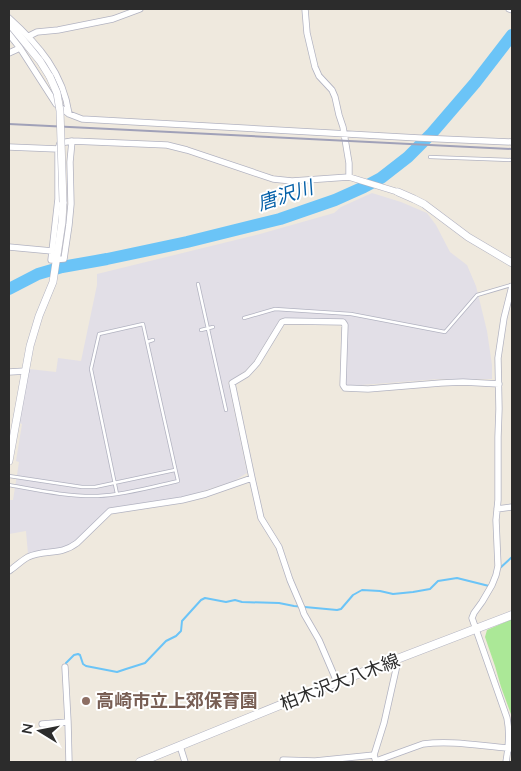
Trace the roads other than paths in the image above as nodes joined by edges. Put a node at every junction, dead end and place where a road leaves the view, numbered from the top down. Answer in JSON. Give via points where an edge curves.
{"nodes":[{"id":1,"x":140,"y":9,"type":"edge"},
{"id":2,"x":305,"y":9,"type":"edge"},
{"id":3,"x":131,"y":10,"type":"edge"},
{"id":4,"x":9,"y":18,"type":"edge"},
{"id":5,"x":9,"y":23,"type":"edge"},
{"id":6,"x":9,"y":34,"type":"edge"},
{"id":7,"x":29,"y":36,"type":"junction"},
{"id":8,"x":20,"y":48,"type":"junction"},
{"id":9,"x":9,"y":53,"type":"edge"},
{"id":10,"x":60,"y":82,"type":"junction"},
{"id":11,"x":46,"y":89,"type":"junction"},
{"id":12,"x":69,"y":114,"type":"junction"},
{"id":13,"x":344,"y":133,"type":"junction"},
{"id":14,"x":72,"y":141,"type":"junction"},
{"id":15,"x":512,"y":142,"type":"edge"},
{"id":16,"x":9,"y":147,"type":"edge"},
{"id":17,"x":58,"y":149,"type":"junction"},
{"id":18,"x":430,"y":157,"type":"dead end"},
{"id":19,"x":512,"y":160,"type":"edge"},
{"id":20,"x":349,"y":177,"type":"junction"},
{"id":21,"x":398,"y":192,"type":"joint"},
{"id":22,"x":9,"y":247,"type":"edge"},
{"id":23,"x":52,"y":251,"type":"junction"},
{"id":24,"x":56,"y":262,"type":"junction"},
{"id":25,"x":512,"y":263,"type":"edge"},
{"id":26,"x":198,"y":284,"type":"dead end"},
{"id":27,"x":512,"y":285,"type":"edge"},
{"id":28,"x":244,"y":318,"type":"dead end"},
{"id":29,"x":213,"y":327,"type":"dead end"},
{"id":30,"x":208,"y":328,"type":"junction"},
{"id":31,"x":202,"y":330,"type":"dead end"},
{"id":32,"x":153,"y":340,"type":"dead end"},
{"id":33,"x":147,"y":342,"type":"junction"},
{"id":34,"x":26,"y":371,"type":"junction"},
{"id":35,"x":9,"y":372,"type":"edge"},
{"id":36,"x":499,"y":384,"type":"junction"},
{"id":37,"x":226,"y":410,"type":"dead end"},
{"id":38,"x":9,"y":461,"type":"edge"},
{"id":39,"x":175,"y":470,"type":"junction"},
{"id":40,"x":9,"y":476,"type":"edge"},
{"id":41,"x":252,"y":478,"type":"junction"},
{"id":42,"x":115,"y":484,"type":"junction"},
{"id":43,"x":9,"y":485,"type":"edge"},
{"id":44,"x":117,"y":494,"type":"junction"},
{"id":45,"x":512,"y":507,"type":"edge"},
{"id":46,"x":497,"y":509,"type":"junction"},
{"id":47,"x":9,"y":571,"type":"edge"},
{"id":48,"x":512,"y":615,"type":"edge"},
{"id":49,"x":476,"y":629,"type":"junction"},
{"id":50,"x":394,"y":660,"type":"junction"},
{"id":51,"x":65,"y":667,"type":"dead end"},
{"id":52,"x":337,"y":682,"type":"junction"},
{"id":53,"x":68,"y":722,"type":"junction"},
{"id":54,"x":42,"y":724,"type":"dead end"},
{"id":55,"x":180,"y":746,"type":"junction"},
{"id":56,"x":511,"y":748,"type":"edge"},
{"id":57,"x":375,"y":759,"type":"edge"},
{"id":58,"x":283,"y":760,"type":"dead end"},
{"id":59,"x":69,"y":762,"type":"edge"},
{"id":60,"x":140,"y":762,"type":"edge"},
{"id":61,"x":185,"y":762,"type":"edge"},
{"id":62,"x":506,"y":762,"type":"edge"}],
"edges":[{"from":1,"to":3,"type":"street"},
{"from":2,"to":13,"type":"street","via":[[315,67],[318,76],[332,90]]},
{"from":3,"to":7,"type":"street","via":[[113,19]]},
{"from":4,"to":7,"type":"street"},
{"from":5,"to":24,"type":"street","bridge":true,"via":[[40,61],[57,93],[63,212]]},
{"from":6,"to":8,"type":"street"},
{"from":7,"to":10,"type":"street","via":[[52,65]]},
{"from":8,"to":9,"type":"street"},
{"from":8,"to":11,"type":"street"},
{"from":10,"to":11,"type":"street"},
{"from":10,"to":12,"type":"street"},
{"from":11,"to":12,"type":"street","via":[[56,104]]},
{"from":12,"to":13,"type":"street","via":[[82,119]]},
{"from":13,"to":15,"type":"street"},
{"from":13,"to":20,"type":"street"},
{"from":14,"to":17,"type":"street","via":[[60,143]]},
{"from":14,"to":20,"type":"street","via":[[168,145],[282,181]]},
{"from":14,"to":24,"type":"street","via":[[69,224],[64,259]]},
{"from":16,"to":17,"type":"street"},
{"from":17,"to":23,"type":"street","via":[[58,199]]},
{"from":18,"to":19,"type":"lane"},
{"from":20,"to":21,"type":"street"},
{"from":21,"to":25,"type":"street","via":[[424,204],[468,237]]},
{"from":22,"to":23,"type":"street"},
{"from":23,"to":24,"type":"street","via":[[51,260]]},
{"from":24,"to":34,"type":"street","via":[[53,282],[36,324]]},
{"from":26,"to":30,"type":"lane"},
{"from":27,"to":28,"type":"lane","via":[[476,295],[445,332],[351,314],[275,309]]},
{"from":27,"to":36,"type":"street","via":[[498,358]]},
{"from":29,"to":30,"type":"lane"},
{"from":30,"to":31,"type":"lane"},
{"from":30,"to":37,"type":"lane"},
{"from":32,"to":33,"type":"lane"},
{"from":33,"to":39,"type":"lane"},
{"from":33,"to":42,"type":"lane","via":[[143,324],[100,334],[90,369]]},
{"from":34,"to":35,"type":"street"},
{"from":34,"to":38,"type":"street"},
{"from":36,"to":41,"type":"street","via":[[441,382],[345,388],[343,322],[282,322],[257,363],[232,383]]},
{"from":36,"to":46,"type":"street"},
{"from":39,"to":42,"type":"lane"},
{"from":39,"to":44,"type":"lane","via":[[178,482]]},
{"from":40,"to":42,"type":"lane","via":[[82,487]]},
{"from":41,"to":47,"type":"street","via":[[182,500],[110,511],[72,547],[29,557]]},
{"from":41,"to":52,"type":"street","via":[[261,518],[279,547],[304,614]]},
{"from":42,"to":44,"type":"lane"},
{"from":43,"to":44,"type":"lane","via":[[81,496]]},
{"from":45,"to":46,"type":"street"},
{"from":46,"to":49,"type":"street","via":[[498,566],[473,616]]},
{"from":48,"to":49,"type":"main road","name":"柏木沢大八木線"},
{"from":49,"to":50,"type":"main road","name":"柏木沢大八木線"},
{"from":49,"to":56,"type":"street","via":[[507,718]]},
{"from":50,"to":52,"type":"main road","name":"柏木沢大八木線"},
{"from":50,"to":57,"type":"street","via":[[397,665]]},
{"from":51,"to":53,"type":"street"},
{"from":52,"to":55,"type":"main road","name":"柏木沢大八木線"},
{"from":53,"to":54,"type":"street"},
{"from":53,"to":59,"type":"street"},
{"from":55,"to":60,"type":"main road","name":"柏木沢大八木線"},
{"from":55,"to":61,"type":"street"},
{"from":56,"to":57,"type":"street","via":[[429,743]]},
{"from":56,"to":62,"type":"street"},
{"from":57,"to":58,"type":"street"}]}
